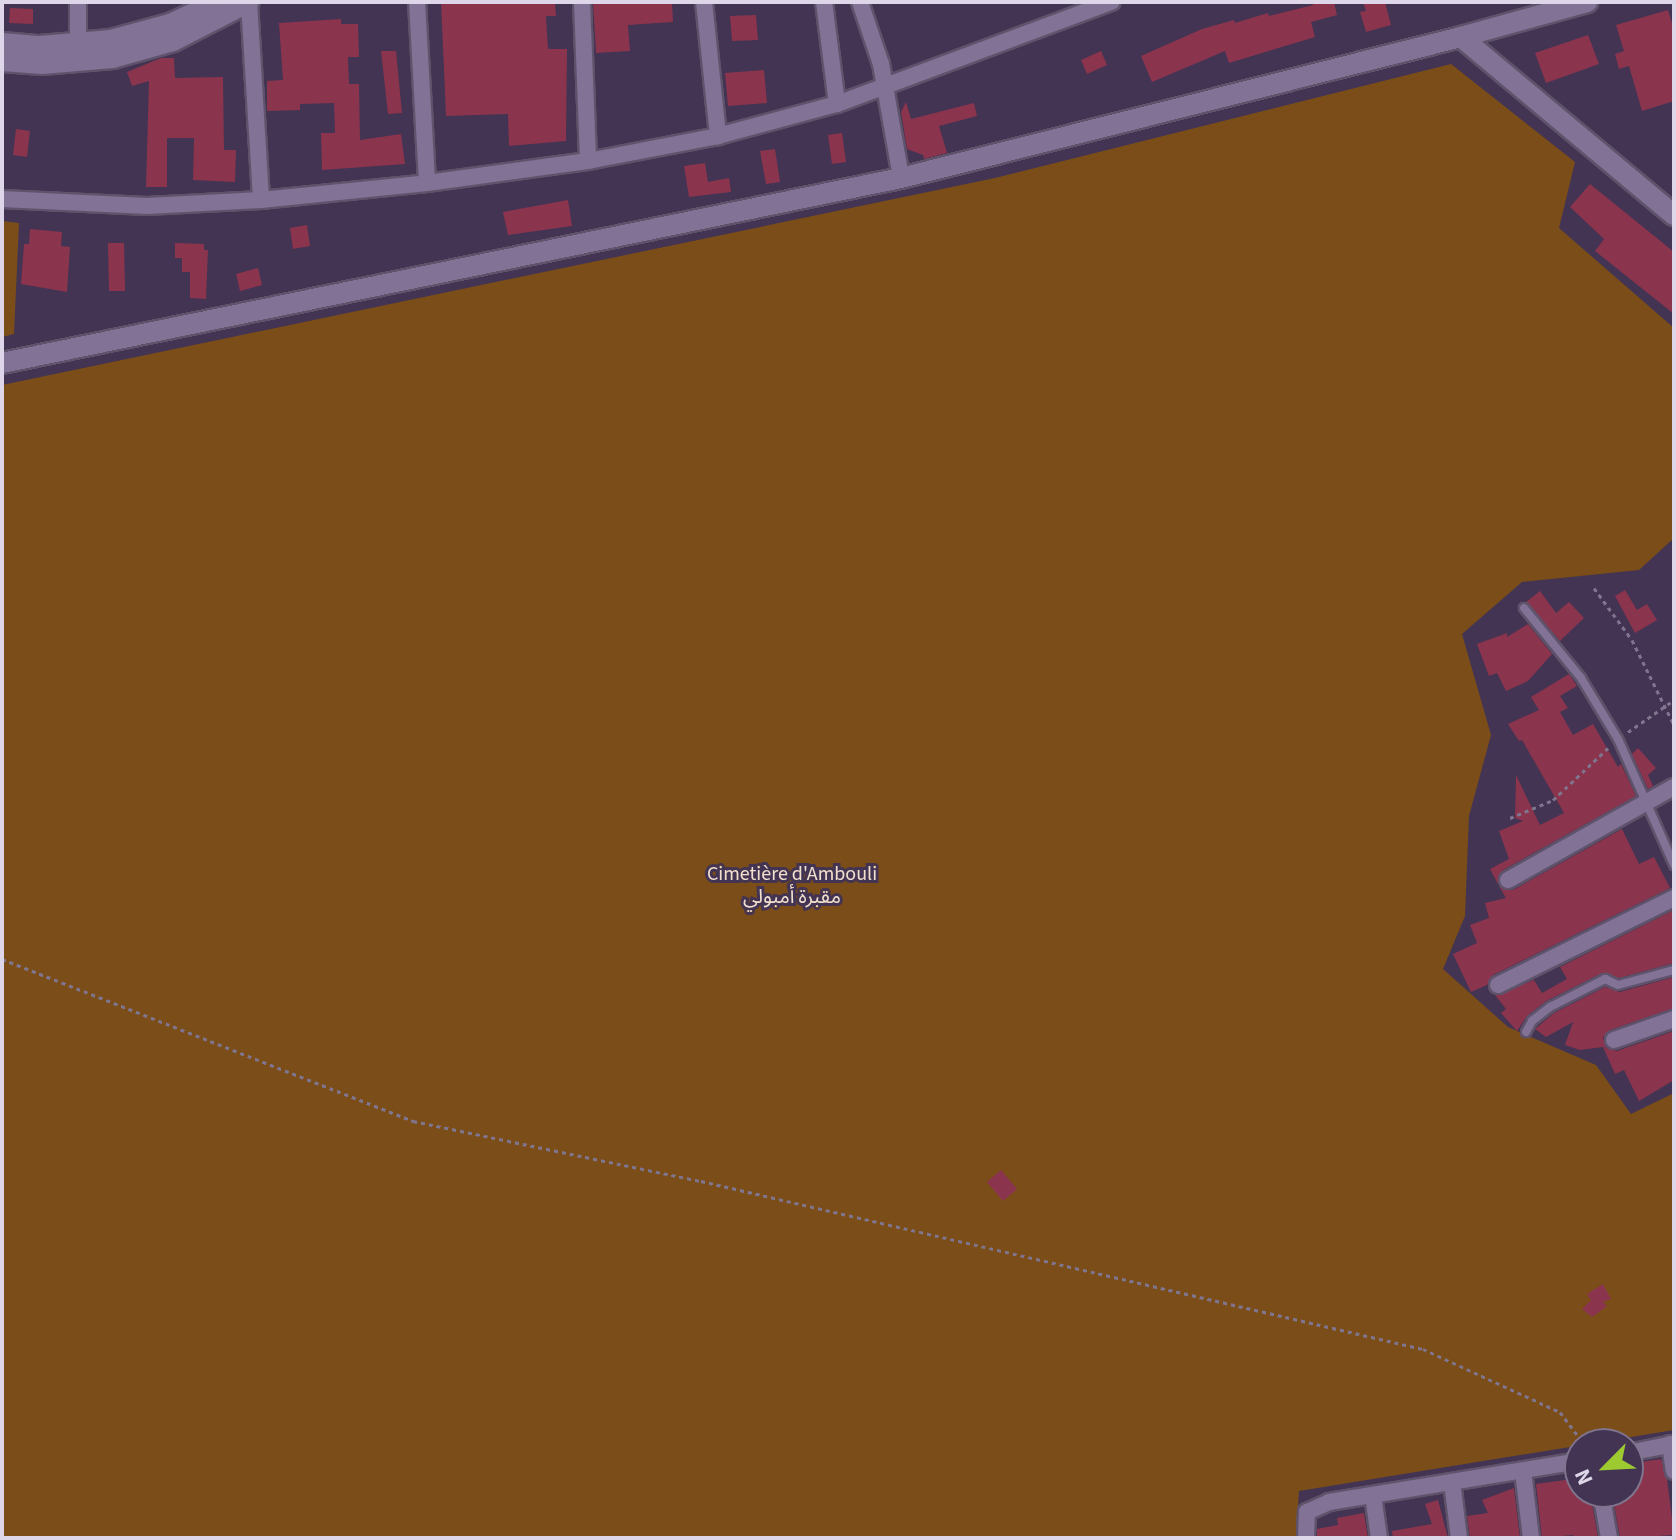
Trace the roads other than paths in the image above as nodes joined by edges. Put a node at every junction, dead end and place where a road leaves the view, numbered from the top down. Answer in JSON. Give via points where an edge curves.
{"nodes":[{"id":1,"x":78,"y":2,"type":"edge"},
{"id":2,"x":217,"y":2,"type":"edge"},
{"id":3,"x":249,"y":2,"type":"edge"},
{"id":4,"x":417,"y":2,"type":"edge"},
{"id":5,"x":582,"y":2,"type":"edge"},
{"id":6,"x":704,"y":2,"type":"edge"},
{"id":7,"x":824,"y":2,"type":"edge"},
{"id":8,"x":860,"y":2,"type":"edge"},
{"id":9,"x":1112,"y":2,"type":"edge"},
{"id":10,"x":1587,"y":2,"type":"edge"},
{"id":11,"x":1070,"y":9,"type":"edge"},
{"id":12,"x":1461,"y":37,"type":"junction"},
{"id":13,"x":2,"y":43,"type":"edge"},
{"id":14,"x":78,"y":43,"type":"junction"},
{"id":15,"x":2,"y":61,"type":"edge"},
{"id":16,"x":886,"y":87,"type":"junction"},
{"id":17,"x":837,"y":104,"type":"junction"},
{"id":18,"x":718,"y":136,"type":"junction"},
{"id":19,"x":588,"y":161,"type":"junction"},
{"id":20,"x":901,"y":178,"type":"junction"},
{"id":21,"x":427,"y":183,"type":"junction"},
{"id":22,"x":2,"y":199,"type":"edge"},
{"id":23,"x":261,"y":200,"type":"junction"},
{"id":24,"x":1674,"y":215,"type":"edge"},
{"id":25,"x":2,"y":363,"type":"edge"},
{"id":26,"x":1524,"y":608,"type":"dead end"},
{"id":27,"x":1674,"y":787,"type":"edge"},
{"id":28,"x":1647,"y":804,"type":"junction"},
{"id":29,"x":1674,"y":865,"type":"edge"},
{"id":30,"x":1508,"y":880,"type":"dead end"},
{"id":31,"x":1674,"y":898,"type":"edge"},
{"id":32,"x":1674,"y":970,"type":"edge"},
{"id":33,"x":1498,"y":985,"type":"dead end"},
{"id":34,"x":1674,"y":1019,"type":"edge"},
{"id":35,"x":1526,"y":1032,"type":"dead end"},
{"id":36,"x":1614,"y":1040,"type":"dead end"},
{"id":37,"x":1672,"y":1444,"type":"edge"},
{"id":38,"x":1644,"y":1450,"type":"edge"},
{"id":39,"x":1564,"y":1464,"type":"edge"},
{"id":40,"x":1523,"y":1471,"type":"junction"},
{"id":41,"x":1674,"y":1471,"type":"edge"},
{"id":42,"x":1452,"y":1482,"type":"junction"},
{"id":43,"x":1373,"y":1495,"type":"junction"},
{"id":44,"x":1604,"y":1508,"type":"edge"},
{"id":45,"x":1306,"y":1538,"type":"edge"},
{"id":46,"x":1379,"y":1538,"type":"edge"},
{"id":47,"x":1459,"y":1538,"type":"edge"},
{"id":48,"x":1531,"y":1538,"type":"edge"},
{"id":49,"x":1609,"y":1538,"type":"edge"}],
"edges":[{"from":1,"to":14,"type":"street"},
{"from":2,"to":14,"type":"street","via":[[170,24]]},
{"from":3,"to":15,"type":"street","via":[[173,41],[113,58],[42,64]]},
{"from":3,"to":23,"type":"street"},
{"from":4,"to":21,"type":"street"},
{"from":5,"to":19,"type":"street"},
{"from":6,"to":18,"type":"street"},
{"from":7,"to":17,"type":"street"},
{"from":8,"to":16,"type":"street"},
{"from":9,"to":11,"type":"street"},
{"from":10,"to":12,"type":"street"},
{"from":11,"to":16,"type":"street"},
{"from":12,"to":20,"type":"street"},
{"from":12,"to":24,"type":"street"},
{"from":13,"to":14,"type":"street"},
{"from":16,"to":17,"type":"street"},
{"from":16,"to":20,"type":"street"},
{"from":17,"to":18,"type":"street"},
{"from":18,"to":19,"type":"street"},
{"from":19,"to":21,"type":"street"},
{"from":20,"to":25,"type":"street"},
{"from":21,"to":23,"type":"street"},
{"from":22,"to":23,"type":"street","via":[[147,206]]},
{"from":26,"to":28,"type":"lane","via":[[1581,678],[1618,739]]},
{"from":27,"to":28,"type":"street"},
{"from":28,"to":29,"type":"lane"},
{"from":28,"to":30,"type":"street"},
{"from":31,"to":33,"type":"street"},
{"from":32,"to":35,"type":"lane","via":[[1618,985],[1605,979],[1550,1007]]},
{"from":34,"to":36,"type":"street"},
{"from":37,"to":38,"type":"street"},
{"from":37,"to":41,"type":"street"},
{"from":39,"to":40,"type":"street"},
{"from":40,"to":42,"type":"street"},
{"from":40,"to":48,"type":"street"},
{"from":42,"to":43,"type":"street"},
{"from":42,"to":47,"type":"street"},
{"from":43,"to":45,"type":"street","via":[[1314,1506],[1307,1512]]},
{"from":43,"to":46,"type":"street"},
{"from":44,"to":49,"type":"street"}]}
